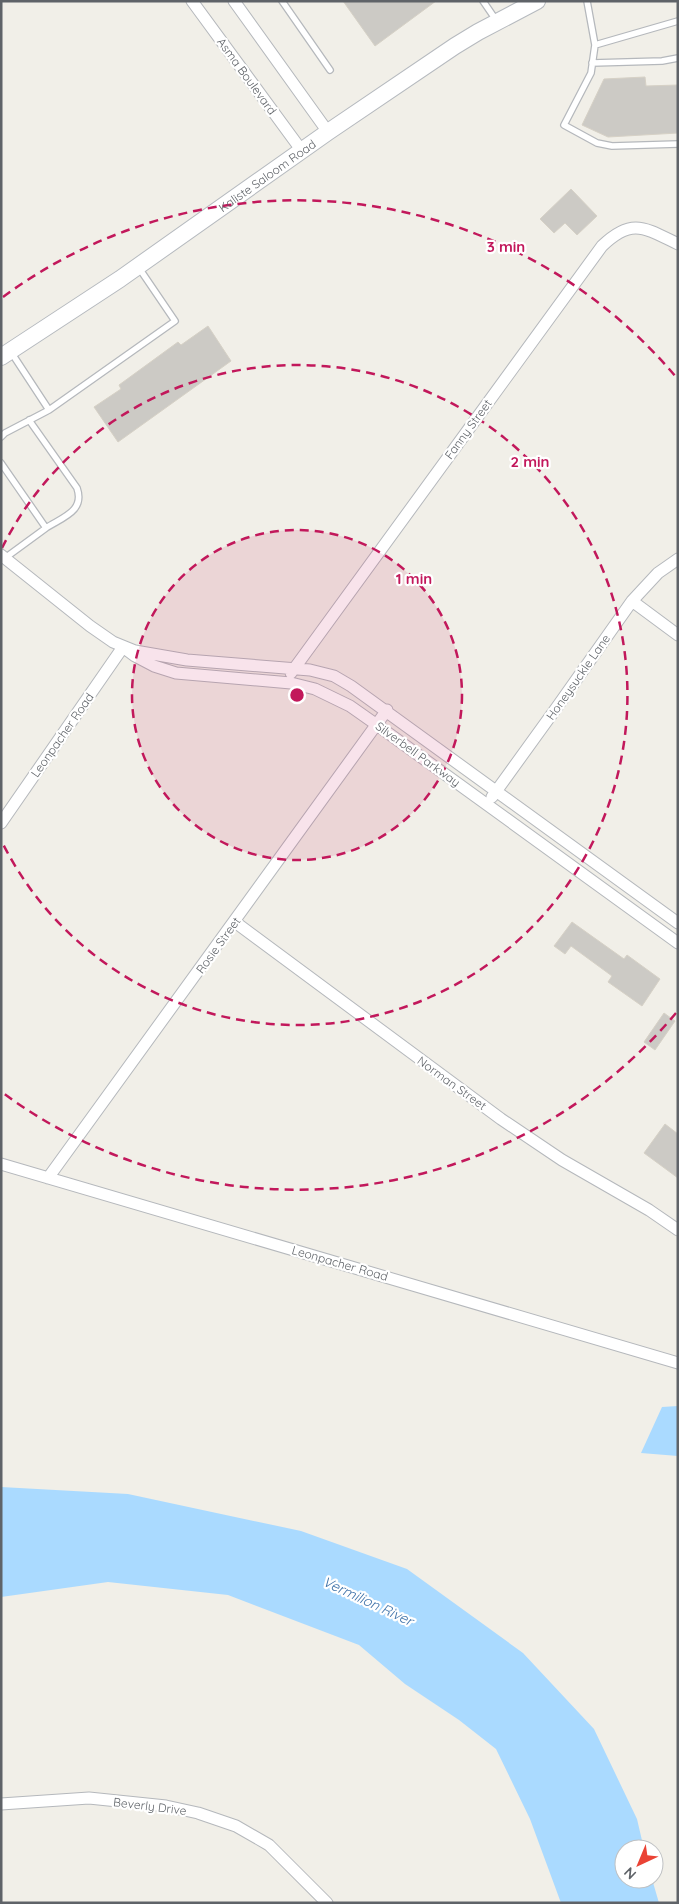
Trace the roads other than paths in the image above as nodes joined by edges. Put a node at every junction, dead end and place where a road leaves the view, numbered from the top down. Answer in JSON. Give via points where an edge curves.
{"nodes":[{"id":1,"x":192,"y":1,"type":"edge"},
{"id":2,"x":234,"y":1,"type":"edge"},
{"id":3,"x":282,"y":1,"type":"edge"},
{"id":4,"x":484,"y":1,"type":"edge"},
{"id":5,"x":537,"y":1,"type":"edge"},
{"id":6,"x":587,"y":1,"type":"edge"},
{"id":7,"x":678,"y":21,"type":"edge"},
{"id":8,"x":497,"y":22,"type":"junction"},
{"id":9,"x":595,"y":45,"type":"junction"},
{"id":10,"x":678,"y":58,"type":"edge"},
{"id":11,"x":592,"y":63,"type":"junction"},
{"id":12,"x":330,"y":70,"type":"dead end"},
{"id":13,"x":328,"y":132,"type":"junction"},
{"id":14,"x":678,"y":144,"type":"edge"},
{"id":15,"x":302,"y":151,"type":"junction"},
{"id":16,"x":678,"y":244,"type":"edge"},
{"id":17,"x":138,"y":267,"type":"junction"},
{"id":18,"x":6,"y":354,"type":"edge"},
{"id":19,"x":49,"y":410,"type":"junction"},
{"id":20,"x":29,"y":420,"type":"junction"},
{"id":21,"x":1,"y":437,"type":"edge"},
{"id":22,"x":1,"y":463,"type":"edge"},
{"id":23,"x":46,"y":528,"type":"junction"},
{"id":24,"x":3,"y":557,"type":"edge"},
{"id":25,"x":678,"y":559,"type":"edge"},
{"id":26,"x":632,"y":600,"type":"junction"},
{"id":27,"x":678,"y":635,"type":"edge"},
{"id":28,"x":124,"y":647,"type":"junction"},
{"id":29,"x":294,"y":668,"type":"junction"},
{"id":30,"x":285,"y":682,"type":"junction"},
{"id":31,"x":387,"y":710,"type":"junction"},
{"id":32,"x":377,"y":725,"type":"junction"},
{"id":33,"x":496,"y":791,"type":"junction"},
{"id":34,"x":487,"y":804,"type":"junction"},
{"id":35,"x":1,"y":823,"type":"edge"},
{"id":36,"x":235,"y":922,"type":"junction"},
{"id":37,"x":678,"y":922,"type":"edge"},
{"id":38,"x":678,"y":943,"type":"edge"},
{"id":39,"x":1,"y":1164,"type":"edge"},
{"id":40,"x":48,"y":1178,"type":"junction"},
{"id":41,"x":678,"y":1230,"type":"edge"},
{"id":42,"x":678,"y":1363,"type":"edge"},
{"id":43,"x":1,"y":1804,"type":"edge"},
{"id":44,"x":327,"y":1903,"type":"edge"}],
"edges":[{"from":1,"to":15,"type":"street","name":"Asma Boulevard"},
{"from":2,"to":13,"type":"street"},
{"from":3,"to":12,"type":"lane"},
{"from":4,"to":8,"type":"lane"},
{"from":5,"to":8,"type":"main road","name":"Kaliste Saloom Road"},
{"from":6,"to":9,"type":"lane"},
{"from":7,"to":9,"type":"lane"},
{"from":8,"to":13,"type":"main road","name":"Kaliste Saloom Road","via":[[455,46]]},
{"from":9,"to":11,"type":"lane"},
{"from":10,"to":11,"type":"lane"},
{"from":11,"to":14,"type":"lane","via":[[591,73],[564,125],[597,143],[612,146]]},
{"from":13,"to":15,"type":"main road","name":"Kaliste Saloom Road"},
{"from":15,"to":17,"type":"main road","name":"Kaliste Saloom Road"},
{"from":16,"to":29,"type":"street","name":"Fanny Street","via":[[632,227],[616,234],[602,246]]},
{"from":17,"to":18,"type":"main road","name":"Kaliste Saloom Road"},
{"from":17,"to":19,"type":"lane","via":[[175,321]]},
{"from":18,"to":19,"type":"lane"},
{"from":19,"to":20,"type":"lane"},
{"from":20,"to":21,"type":"lane"},
{"from":20,"to":23,"type":"lane","via":[[80,497],[76,508]]},
{"from":22,"to":23,"type":"lane"},
{"from":23,"to":24,"type":"lane"},
{"from":24,"to":28,"type":"street","name":"Silverbell Parkway","via":[[90,626]]},
{"from":25,"to":26,"type":"street","name":"Honeysuckle Lane","via":[[658,573]]},
{"from":26,"to":27,"type":"street"},
{"from":26,"to":33,"type":"street","name":"Honeysuckle Lane"},
{"from":28,"to":29,"type":"street","name":"Silverbell Parkway","via":[[135,652],[178,658]]},
{"from":28,"to":30,"type":"street","name":"Silverbell Parkway","via":[[154,666],[176,673]]},
{"from":28,"to":35,"type":"street","name":"Leonpacher Road"},
{"from":29,"to":30,"type":"street","name":"Fanny Street"},
{"from":29,"to":31,"type":"street","name":"Silverbell Parkway","via":[[334,676]]},
{"from":30,"to":32,"type":"street","name":"Silverbell Parkway","via":[[332,696]]},
{"from":31,"to":32,"type":"street","name":"Rosie Street"},
{"from":31,"to":33,"type":"street","name":"Silverbell Parkway"},
{"from":32,"to":34,"type":"street","name":"Silverbell Parkway"},
{"from":32,"to":36,"type":"street","name":"Rosie Street"},
{"from":33,"to":34,"type":"street","name":"Honeysuckle Lane"},
{"from":33,"to":37,"type":"street","name":"Silverbell Parkway"},
{"from":34,"to":38,"type":"street","name":"Silverbell Parkway"},
{"from":36,"to":40,"type":"street","name":"Rosie Street"},
{"from":36,"to":41,"type":"street","name":"Norman Street","via":[[501,1119]]},
{"from":39,"to":40,"type":"street","name":"Leonpacher Road"},
{"from":40,"to":42,"type":"street","name":"Leonpacher Road"},
{"from":43,"to":44,"type":"street","name":"Beverly Drive","via":[[89,1798],[166,1806],[198,1813],[236,1826],[269,1845]]}]}
